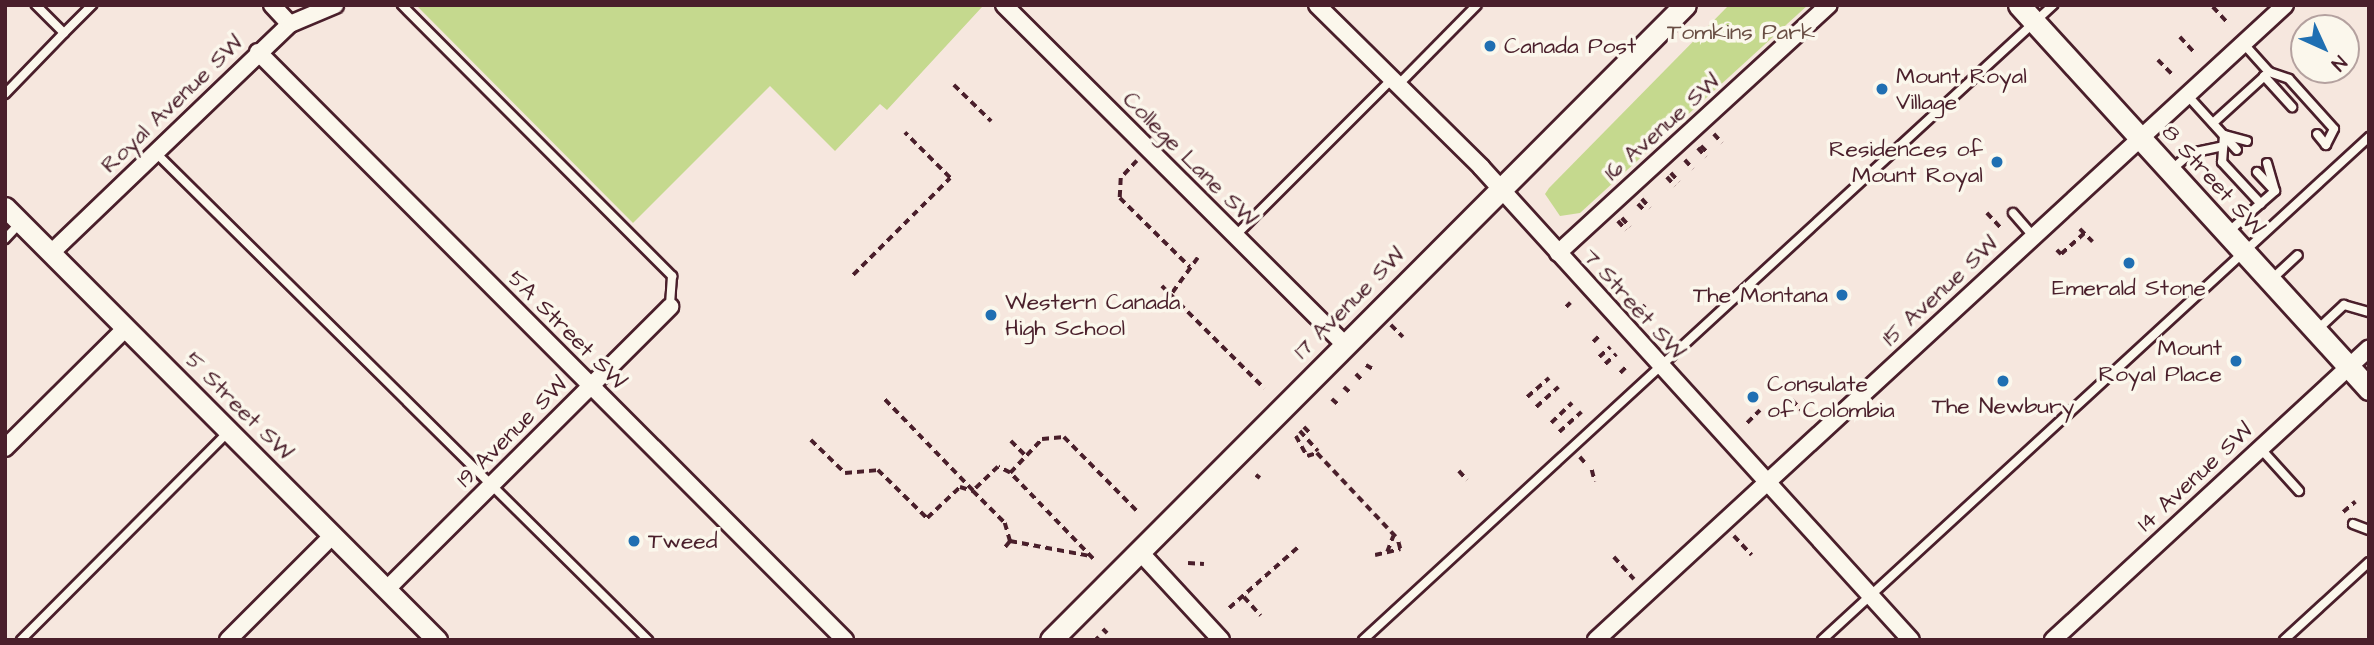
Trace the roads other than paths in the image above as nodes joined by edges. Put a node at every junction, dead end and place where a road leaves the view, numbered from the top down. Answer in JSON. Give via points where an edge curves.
{"nodes":[{"id":1,"x":36,"y":5,"type":"edge"},
{"id":2,"x":92,"y":5,"type":"edge"},
{"id":3,"x":272,"y":5,"type":"edge"},
{"id":4,"x":335,"y":5,"type":"edge"},
{"id":5,"x":402,"y":5,"type":"edge"},
{"id":6,"x":1004,"y":5,"type":"edge"},
{"id":7,"x":1317,"y":5,"type":"edge"},
{"id":8,"x":1477,"y":5,"type":"edge"},
{"id":9,"x":1685,"y":5,"type":"edge"},
{"id":10,"x":1829,"y":5,"type":"edge"},
{"id":11,"x":2019,"y":5,"type":"edge"},
{"id":12,"x":2053,"y":5,"type":"edge"},
{"id":13,"x":2285,"y":5,"type":"edge"},
{"id":14,"x":2035,"y":22,"type":"junction"},
{"id":15,"x":290,"y":24,"type":"junction"},
{"id":16,"x":64,"y":33,"type":"junction"},
{"id":17,"x":2243,"y":43,"type":"junction"},
{"id":18,"x":258,"y":52,"type":"junction"},
{"id":19,"x":2267,"y":74,"type":"junction"},
{"id":20,"x":1394,"y":83,"type":"junction"},
{"id":21,"x":5,"y":94,"type":"edge"},
{"id":22,"x":2186,"y":94,"type":"junction"},
{"id":23,"x":2292,"y":107,"type":"dead end"},
{"id":24,"x":2213,"y":123,"type":"junction"},
{"id":25,"x":2316,"y":134,"type":"dead end"},
{"id":26,"x":2224,"y":135,"type":"junction"},
{"id":27,"x":2139,"y":137,"type":"junction"},
{"id":28,"x":2369,"y":137,"type":"edge"},
{"id":29,"x":2247,"y":141,"type":"dead end"},
{"id":30,"x":2223,"y":146,"type":"junction"},
{"id":31,"x":2237,"y":150,"type":"dead end"},
{"id":32,"x":155,"y":152,"type":"junction"},
{"id":33,"x":2267,"y":163,"type":"dead end"},
{"id":34,"x":2170,"y":171,"type":"junction"},
{"id":35,"x":2258,"y":172,"type":"dead end"},
{"id":36,"x":1500,"y":189,"type":"junction"},
{"id":37,"x":2275,"y":191,"type":"junction"},
{"id":38,"x":2261,"y":204,"type":"junction"},
{"id":39,"x":5,"y":207,"type":"edge"},
{"id":40,"x":2013,"y":213,"type":"dead end"},
{"id":41,"x":21,"y":223,"type":"junction"},
{"id":42,"x":2227,"y":234,"type":"junction"},
{"id":43,"x":1235,"y":236,"type":"junction"},
{"id":44,"x":2033,"y":236,"type":"junction"},
{"id":45,"x":5,"y":239,"type":"edge"},
{"id":46,"x":2243,"y":251,"type":"junction"},
{"id":47,"x":51,"y":253,"type":"junction"},
{"id":48,"x":1558,"y":253,"type":"junction"},
{"id":49,"x":2298,"y":255,"type":"dead end"},
{"id":50,"x":2270,"y":280,"type":"junction"},
{"id":51,"x":670,"y":307,"type":"joint"},
{"id":52,"x":2369,"y":312,"type":"edge"},
{"id":53,"x":126,"y":328,"type":"junction"},
{"id":54,"x":2315,"y":331,"type":"junction"},
{"id":55,"x":1345,"y":345,"type":"junction"},
{"id":56,"x":2369,"y":348,"type":"edge"},
{"id":57,"x":1660,"y":366,"type":"junction"},
{"id":58,"x":2348,"y":367,"type":"junction"},
{"id":59,"x":591,"y":386,"type":"junction"},
{"id":60,"x":2369,"y":389,"type":"edge"},
{"id":61,"x":229,"y":431,"type":"junction"},
{"id":62,"x":5,"y":448,"type":"edge"},
{"id":63,"x":2260,"y":448,"type":"junction"},
{"id":64,"x":492,"y":483,"type":"junction"},
{"id":65,"x":1767,"y":483,"type":"junction"},
{"id":66,"x":2299,"y":491,"type":"dead end"},
{"id":67,"x":2353,"y":524,"type":"dead end"},
{"id":68,"x":2369,"y":530,"type":"edge"},
{"id":69,"x":333,"y":535,"type":"junction"},
{"id":70,"x":1139,"y":551,"type":"junction"},
{"id":71,"x":2369,"y":562,"type":"edge"},
{"id":72,"x":387,"y":589,"type":"junction"},
{"id":73,"x":1871,"y":595,"type":"junction"},
{"id":74,"x":436,"y":639,"type":"edge"},
{"id":75,"x":21,"y":640,"type":"edge"},
{"id":76,"x":228,"y":640,"type":"edge"},
{"id":77,"x":648,"y":640,"type":"edge"},
{"id":78,"x":845,"y":640,"type":"edge"},
{"id":79,"x":1051,"y":640,"type":"edge"},
{"id":80,"x":1221,"y":640,"type":"edge"},
{"id":81,"x":1363,"y":640,"type":"edge"},
{"id":82,"x":1596,"y":640,"type":"edge"},
{"id":83,"x":1822,"y":640,"type":"edge"},
{"id":84,"x":1911,"y":640,"type":"edge"},
{"id":85,"x":2053,"y":640,"type":"edge"},
{"id":86,"x":2284,"y":640,"type":"edge"}],
"edges":[{"from":1,"to":16,"type":"lane"},
{"from":2,"to":16,"type":"lane"},
{"from":3,"to":15,"type":"street"},
{"from":4,"to":15,"type":"street","name":"Royal Avenue SW"},
{"from":5,"to":51,"type":"lane","via":[[672,276]]},
{"from":6,"to":43,"type":"street","name":"College Lane SW"},
{"from":7,"to":20,"type":"street","name":"7 Street SW"},
{"from":8,"to":20,"type":"lane"},
{"from":9,"to":36,"type":"main road","name":"17 Avenue SW"},
{"from":10,"to":48,"type":"street","name":"16 Avenue SW"},
{"from":11,"to":14,"type":"main road","name":"8 Street SW"},
{"from":12,"to":14,"type":"lane"},
{"from":13,"to":17,"type":"street","name":"15 Avenue SW"},
{"from":14,"to":27,"type":"main road","name":"8 Street SW"},
{"from":14,"to":57,"type":"lane"},
{"from":15,"to":18,"type":"street","name":"Royal Avenue SW"},
{"from":16,"to":21,"type":"lane"},
{"from":17,"to":19,"type":"lane"},
{"from":17,"to":22,"type":"street","name":"15 Avenue SW"},
{"from":18,"to":32,"type":"street","name":"Royal Avenue SW"},
{"from":18,"to":59,"type":"street","name":"5A Street SW"},
{"from":19,"to":23,"type":"lane"},
{"from":19,"to":24,"type":"lane"},
{"from":19,"to":25,"type":"lane","via":[[2289,79],[2334,129],[2326,145]]},
{"from":20,"to":36,"type":"street","name":"7 Street SW"},
{"from":20,"to":43,"type":"lane"},
{"from":22,"to":24,"type":"lane"},
{"from":22,"to":27,"type":"street","name":"15 Avenue SW"},
{"from":24,"to":26,"type":"lane"},
{"from":26,"to":29,"type":"lane"},
{"from":26,"to":30,"type":"lane"},
{"from":26,"to":31,"type":"lane"},
{"from":27,"to":34,"type":"main road","name":"8 Street SW"},
{"from":27,"to":44,"type":"street","name":"15 Avenue SW"},
{"from":28,"to":46,"type":"lane"},
{"from":30,"to":34,"type":"lane","via":[[2191,153]]},
{"from":30,"to":38,"type":"lane","via":[[2222,162]]},
{"from":32,"to":47,"type":"street","name":"Royal Avenue SW"},
{"from":32,"to":64,"type":"lane"},
{"from":33,"to":37,"type":"lane"},
{"from":34,"to":42,"type":"main road","name":"8 Street SW"},
{"from":35,"to":37,"type":"lane"},
{"from":36,"to":48,"type":"street","name":"7 Street SW"},
{"from":36,"to":55,"type":"main road","name":"17 Avenue SW"},
{"from":37,"to":38,"type":"lane"},
{"from":38,"to":42,"type":"lane"},
{"from":39,"to":41,"type":"street","name":"5 Street SW"},
{"from":40,"to":44,"type":"lane"},
{"from":41,"to":45,"type":"lane"},
{"from":41,"to":47,"type":"street","name":"5 Street SW"},
{"from":42,"to":46,"type":"main road","name":"8 Street SW"},
{"from":43,"to":55,"type":"street","name":"College Lane SW"},
{"from":44,"to":65,"type":"street","name":"15 Avenue SW"},
{"from":46,"to":50,"type":"main road","name":"8 Street SW"},
{"from":46,"to":73,"type":"lane"},
{"from":47,"to":53,"type":"street","name":"5 Street SW"},
{"from":48,"to":57,"type":"street","name":"7 Street SW"},
{"from":49,"to":50,"type":"lane"},
{"from":50,"to":54,"type":"main road","name":"8 Street SW"},
{"from":51,"to":59,"type":"street","name":"19 Avenue SW"},
{"from":52,"to":54,"type":"lane","via":[[2344,306]]},
{"from":53,"to":61,"type":"street","name":"5 Street SW"},
{"from":53,"to":62,"type":"street"},
{"from":54,"to":58,"type":"main road","name":"8 Street SW"},
{"from":55,"to":70,"type":"main road","name":"17 Avenue SW"},
{"from":56,"to":58,"type":"street","name":"14 Avenue SW"},
{"from":57,"to":65,"type":"street","name":"7 Street SW"},
{"from":57,"to":81,"type":"lane"},
{"from":58,"to":60,"type":"main road","name":"8 Street SW"},
{"from":58,"to":63,"type":"street","name":"14 Avenue SW"},
{"from":59,"to":64,"type":"street","name":"19 Avenue SW"},
{"from":59,"to":78,"type":"street","name":"5A Street SW"},
{"from":61,"to":69,"type":"street","name":"5 Street SW"},
{"from":61,"to":75,"type":"lane"},
{"from":63,"to":66,"type":"lane"},
{"from":63,"to":85,"type":"street","name":"14 Avenue SW"},
{"from":64,"to":72,"type":"street","name":"19 Avenue SW"},
{"from":64,"to":77,"type":"lane"},
{"from":65,"to":73,"type":"street","name":"7 Street SW"},
{"from":65,"to":82,"type":"street","name":"15 Avenue SW"},
{"from":67,"to":68,"type":"lane"},
{"from":69,"to":72,"type":"street","name":"5 Street SW"},
{"from":69,"to":76,"type":"street"},
{"from":70,"to":79,"type":"main road","name":"17 Avenue SW"},
{"from":70,"to":80,"type":"street"},
{"from":71,"to":86,"type":"lane"},
{"from":72,"to":74,"type":"street","name":"5 Street SW"},
{"from":73,"to":83,"type":"lane"},
{"from":73,"to":84,"type":"street","name":"7 Street SW"}]}
